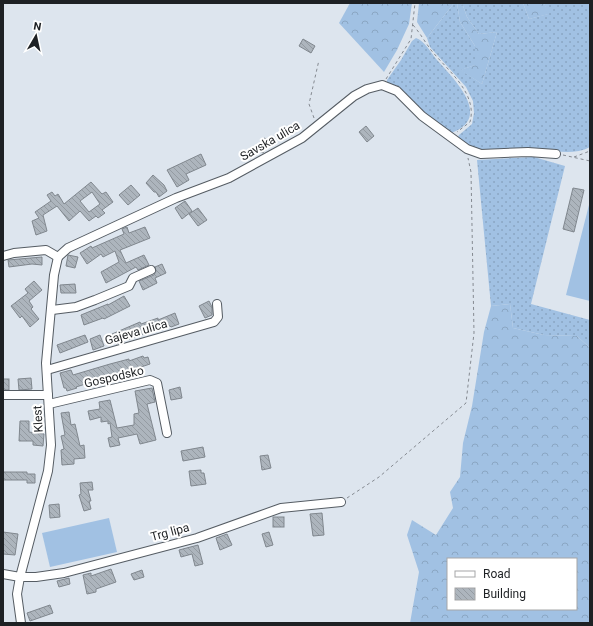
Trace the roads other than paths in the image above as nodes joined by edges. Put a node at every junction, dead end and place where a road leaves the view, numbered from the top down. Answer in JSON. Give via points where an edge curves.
{"nodes":[{"id":1,"x":556,"y":154,"type":"road end"},
{"id":2,"x":3,"y":256,"type":"edge"},
{"id":3,"x":58,"y":257,"type":"junction"},
{"id":4,"x":151,"y":270,"type":"dead end"},
{"id":5,"x":217,"y":304,"type":"dead end"},
{"id":6,"x":52,"y":310,"type":"junction"},
{"id":7,"x":47,"y":370,"type":"junction"},
{"id":8,"x":3,"y":395,"type":"edge"},
{"id":9,"x":48,"y":395,"type":"junction"},
{"id":10,"x":49,"y":404,"type":"junction"},
{"id":11,"x":166,"y":433,"type":"dead end"},
{"id":12,"x":341,"y":502,"type":"road end"},
{"id":13,"x":3,"y":574,"type":"edge"},
{"id":14,"x":20,"y":577,"type":"junction"},
{"id":15,"x":21,"y":623,"type":"edge"}],
"edges":[{"from":1,"to":3,"type":"street","name":"Savska ulica","via":[[481,154],[467,149],[422,116],[397,92],[382,85],[354,96],[288,147],[229,178],[176,198],[68,248]]},
{"from":2,"to":3,"type":"street","via":[[46,250]]},
{"from":3,"to":6,"type":"street","name":"Klest"},
{"from":4,"to":6,"type":"street","via":[[133,278],[129,286],[95,300],[76,307]]},
{"from":5,"to":7,"type":"street","name":"Gajeva ulica","via":[[218,316],[214,322]]},
{"from":6,"to":7,"type":"street","name":"Klest"},
{"from":7,"to":9,"type":"street","name":"Klest"},
{"from":8,"to":9,"type":"street"},
{"from":9,"to":10,"type":"street","name":"Klest"},
{"from":10,"to":11,"type":"street","name":"Gospodsko","via":[[150,380],[157,383]]},
{"from":10,"to":14,"type":"street","name":"Klest","via":[[51,445],[48,471]]},
{"from":12,"to":14,"type":"street","name":"Trg lipa","via":[[281,508],[197,538],[97,565],[64,573]]},
{"from":13,"to":14,"type":"street","name":"Trg lipa"},
{"from":14,"to":15,"type":"street","name":"Klest","via":[[17,594]]}]}
